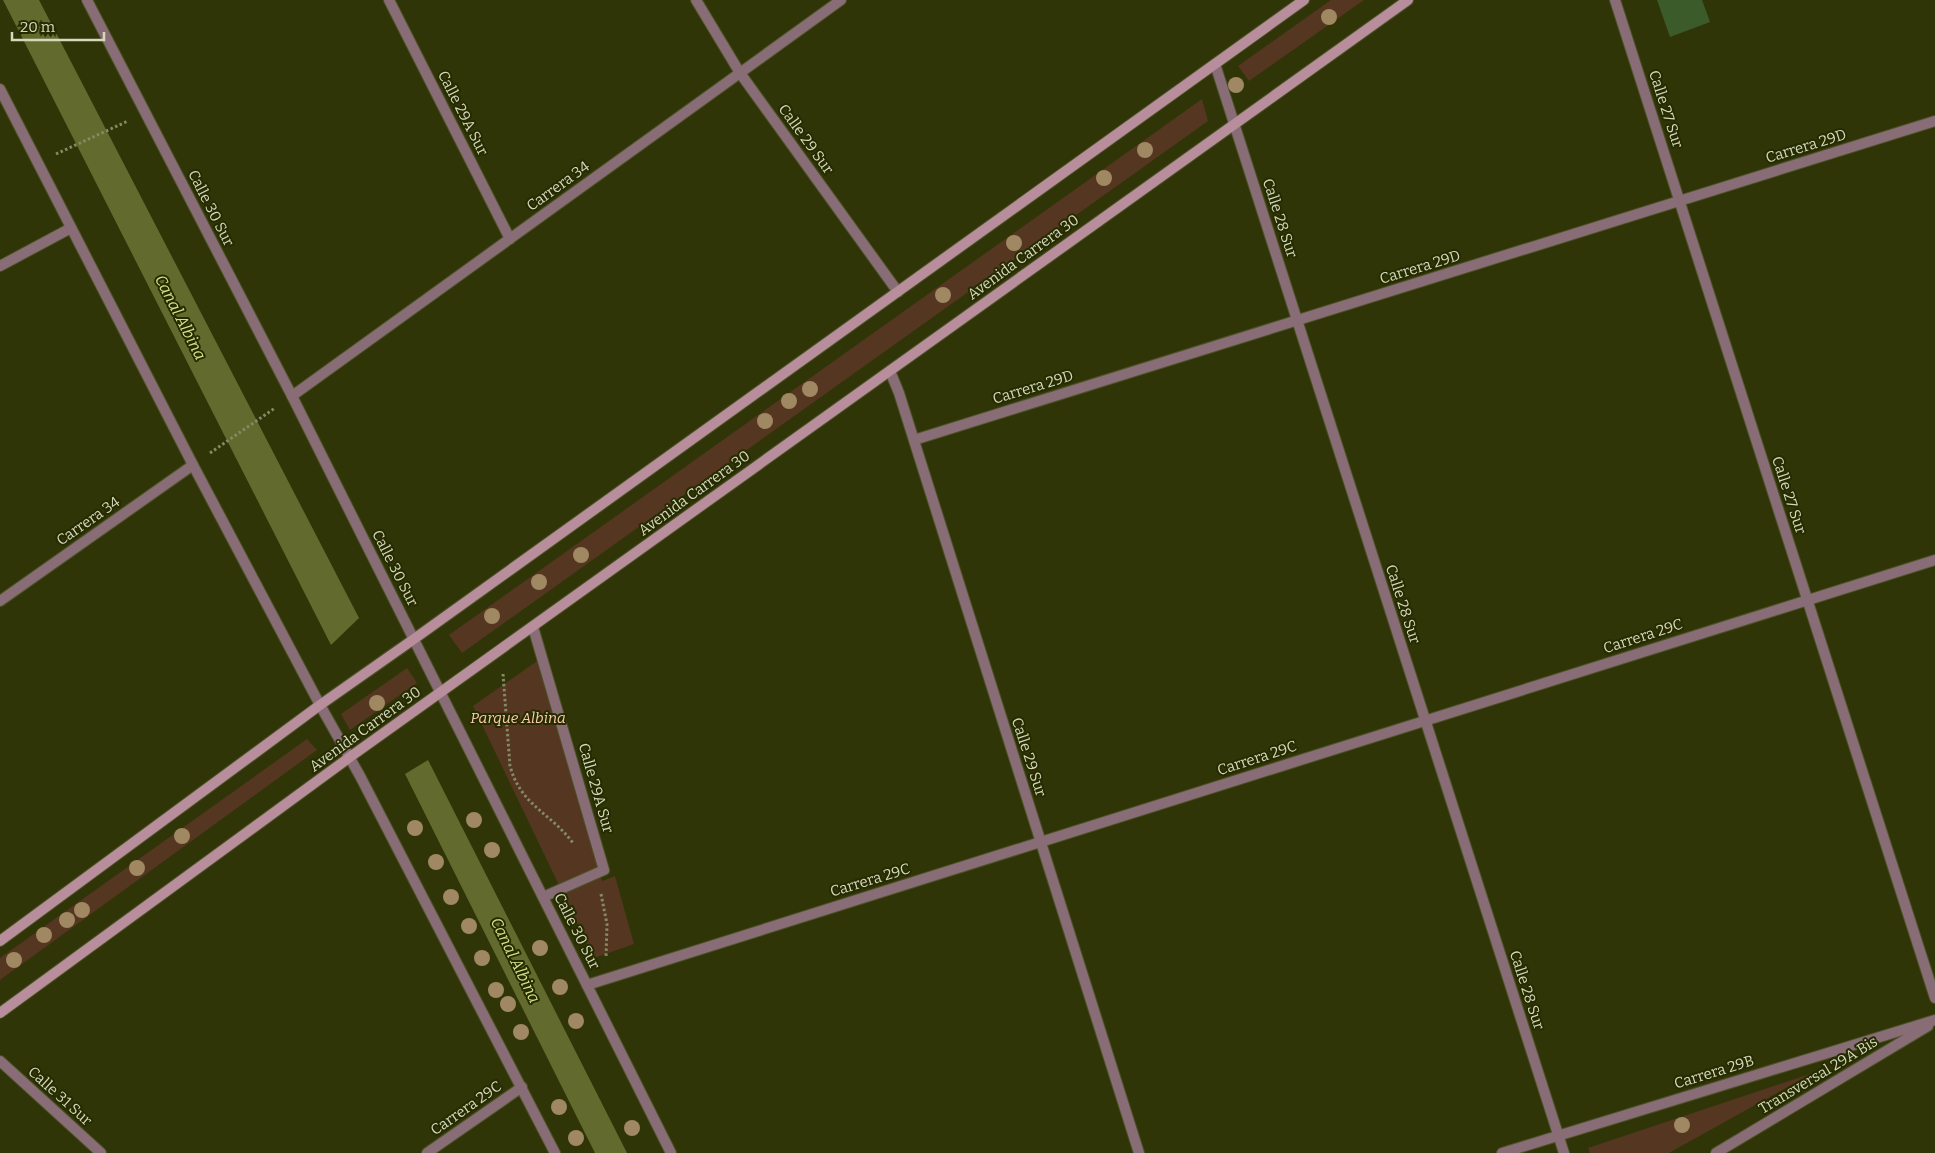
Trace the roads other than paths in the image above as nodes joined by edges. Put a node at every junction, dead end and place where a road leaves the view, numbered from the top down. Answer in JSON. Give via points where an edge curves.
{"nodes":[{"id":1,"x":87,"y":0,"type":"edge"},
{"id":2,"x":389,"y":0,"type":"edge"},
{"id":3,"x":696,"y":0,"type":"edge"},
{"id":4,"x":841,"y":0,"type":"edge"},
{"id":5,"x":1304,"y":0,"type":"edge"},
{"id":6,"x":1408,"y":0,"type":"edge"},
{"id":7,"x":1615,"y":0,"type":"edge"},
{"id":8,"x":1214,"y":64,"type":"junction"},
{"id":9,"x":740,"y":73,"type":"junction"},
{"id":10,"x":0,"y":89,"type":"edge"},
{"id":11,"x":1935,"y":121,"type":"edge"},
{"id":12,"x":1234,"y":124,"type":"junction"},
{"id":13,"x":1679,"y":201,"type":"junction"},
{"id":14,"x":71,"y":228,"type":"junction"},
{"id":15,"x":510,"y":239,"type":"junction"},
{"id":16,"x":0,"y":266,"type":"edge"},
{"id":17,"x":898,"y":292,"type":"junction"},
{"id":18,"x":1297,"y":321,"type":"junction"},
{"id":19,"x":890,"y":371,"type":"junction"},
{"id":20,"x":292,"y":396,"type":"junction"},
{"id":21,"x":914,"y":440,"type":"junction"},
{"id":22,"x":193,"y":465,"type":"junction"},
{"id":23,"x":1935,"y":560,"type":"edge"},
{"id":24,"x":1807,"y":600,"type":"junction"},
{"id":25,"x":0,"y":601,"type":"edge"},
{"id":26,"x":533,"y":627,"type":"junction"},
{"id":27,"x":414,"y":640,"type":"junction"},
{"id":28,"x":441,"y":693,"type":"junction"},
{"id":29,"x":320,"y":705,"type":"junction"},
{"id":30,"x":1425,"y":721,"type":"junction"},
{"id":31,"x":350,"y":757,"type":"junction"},
{"id":32,"x":1041,"y":842,"type":"junction"},
{"id":33,"x":543,"y":897,"type":"junction"},
{"id":34,"x":0,"y":941,"type":"edge"},
{"id":35,"x":587,"y":985,"type":"junction"},
{"id":36,"x":1935,"y":998,"type":"edge"},
{"id":37,"x":0,"y":1013,"type":"edge"},
{"id":38,"x":1935,"y":1021,"type":"edge"},
{"id":39,"x":1,"y":1065,"type":"edge"},
{"id":40,"x":522,"y":1087,"type":"junction"},
{"id":41,"x":1558,"y":1135,"type":"junction"},
{"id":42,"x":101,"y":1153,"type":"edge"},
{"id":43,"x":427,"y":1153,"type":"edge"},
{"id":44,"x":555,"y":1153,"type":"edge"},
{"id":45,"x":671,"y":1153,"type":"edge"},
{"id":46,"x":1139,"y":1153,"type":"edge"},
{"id":47,"x":1502,"y":1153,"type":"edge"},
{"id":48,"x":1564,"y":1153,"type":"edge"},
{"id":49,"x":1716,"y":1153,"type":"edge"}],
"edges":[{"from":1,"to":20,"type":"street","name":"Calle 30 Sur"},
{"from":2,"to":15,"type":"street","name":"Calle 29A Sur"},
{"from":3,"to":9,"type":"street","name":"Calle 29 Sur"},
{"from":4,"to":9,"type":"street","name":"Carrera 34"},
{"from":5,"to":8,"type":"main road"},
{"from":6,"to":12,"type":"main road","name":"Avenida Carrera 30"},
{"from":7,"to":13,"type":"street","name":"Calle 27 Sur"},
{"from":8,"to":12,"type":"street","name":"Calle 28 Sur"},
{"from":8,"to":17,"type":"main road"},
{"from":9,"to":15,"type":"street","name":"Carrera 34"},
{"from":9,"to":17,"type":"street","name":"Calle 29 Sur"},
{"from":10,"to":14,"type":"street"},
{"from":11,"to":13,"type":"street","name":"Carrera 29D"},
{"from":12,"to":18,"type":"street","name":"Calle 28 Sur"},
{"from":12,"to":19,"type":"main road","name":"Avenida Carrera 30"},
{"from":13,"to":18,"type":"street","name":"Carrera 29D"},
{"from":13,"to":24,"type":"street","name":"Calle 27 Sur"},
{"from":14,"to":16,"type":"street"},
{"from":14,"to":22,"type":"street"},
{"from":15,"to":20,"type":"street","name":"Carrera 34"},
{"from":17,"to":27,"type":"main road"},
{"from":18,"to":21,"type":"street","name":"Carrera 29D"},
{"from":18,"to":30,"type":"street","name":"Calle 28 Sur"},
{"from":19,"to":21,"type":"street","name":"Calle 29 Sur"},
{"from":19,"to":26,"type":"main road","name":"Avenida Carrera 30"},
{"from":20,"to":27,"type":"street","name":"Calle 30 Sur"},
{"from":21,"to":32,"type":"street","name":"Calle 29 Sur"},
{"from":22,"to":25,"type":"street","name":"Carrera 34"},
{"from":22,"to":29,"type":"street"},
{"from":23,"to":24,"type":"street","name":"Carrera 29C"},
{"from":24,"to":30,"type":"street","name":"Carrera 29C"},
{"from":24,"to":36,"type":"street","name":"Calle 27 Sur"},
{"from":26,"to":28,"type":"main road","name":"Avenida Carrera 30"},
{"from":26,"to":33,"type":"street","name":"Calle 29A Sur","via":[[604,870]]},
{"from":27,"to":28,"type":"street","name":"Calle 30 Sur"},
{"from":27,"to":29,"type":"main road"},
{"from":28,"to":31,"type":"main road","name":"Avenida Carrera 30"},
{"from":28,"to":33,"type":"street","name":"Calle 30 Sur"},
{"from":29,"to":31,"type":"street"},
{"from":29,"to":34,"type":"main road"},
{"from":30,"to":32,"type":"street","name":"Carrera 29C"},
{"from":30,"to":41,"type":"street","name":"Calle 28 Sur"},
{"from":31,"to":37,"type":"main road","name":"Avenida Carrera 30"},
{"from":31,"to":40,"type":"street"},
{"from":32,"to":35,"type":"street","name":"Carrera 29C"},
{"from":32,"to":46,"type":"street","name":"Calle 29 Sur"},
{"from":33,"to":35,"type":"street","name":"Calle 30 Sur"},
{"from":35,"to":45,"type":"street","name":"Calle 30 Sur"},
{"from":38,"to":41,"type":"street","name":"Carrera 29B"},
{"from":38,"to":49,"type":"street","name":"Transversal 29A Bis"},
{"from":39,"to":42,"type":"street","name":"Calle 31 Sur"},
{"from":40,"to":43,"type":"street","name":"Carrera 29C"},
{"from":40,"to":44,"type":"street"},
{"from":41,"to":47,"type":"street","name":"Carrera 29B"},
{"from":41,"to":48,"type":"street","name":"Calle 28 Sur"}]}
